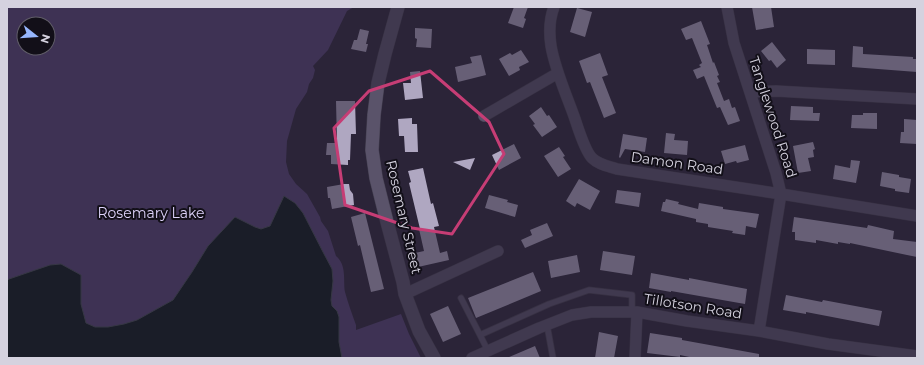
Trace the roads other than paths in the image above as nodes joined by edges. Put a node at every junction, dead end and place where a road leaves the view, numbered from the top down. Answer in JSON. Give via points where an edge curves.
{"nodes":[{"id":1,"x":398,"y":7,"type":"edge"},
{"id":2,"x":554,"y":7,"type":"edge"},
{"id":3,"x":727,"y":7,"type":"edge"},
{"id":4,"x":558,"y":73,"type":"junction"},
{"id":5,"x":750,"y":92,"type":"junction"},
{"id":6,"x":917,"y":98,"type":"edge"},
{"id":7,"x":484,"y":116,"type":"dead end"},
{"id":8,"x":781,"y":194,"type":"junction"},
{"id":9,"x":917,"y":216,"type":"edge"},
{"id":10,"x":498,"y":251,"type":"dead end"},
{"id":11,"x":405,"y":294,"type":"junction"},
{"id":12,"x":462,"y":298,"type":"dead end"},
{"id":13,"x":634,"y":312,"type":"junction"},
{"id":14,"x":547,"y":325,"type":"junction"},
{"id":15,"x":759,"y":331,"type":"junction"},
{"id":16,"x":480,"y":335,"type":"junction"},
{"id":17,"x":488,"y":351,"type":"junction"},
{"id":18,"x":917,"y":356,"type":"edge"},
{"id":19,"x":434,"y":358,"type":"edge"},
{"id":20,"x":472,"y":358,"type":"edge"},
{"id":21,"x":553,"y":358,"type":"edge"},
{"id":22,"x":635,"y":358,"type":"edge"}],
"edges":[{"from":1,"to":11,"type":"street","name":"Rosemary Street","via":[[378,83],[372,150],[376,178]]},
{"from":2,"to":4,"type":"street","name":"Damon Road","via":[[550,20],[550,36]]},
{"from":3,"to":5,"type":"street","name":"Tanglewood Road","via":[[734,43]]},
{"from":4,"to":7,"type":"street"},
{"from":4,"to":8,"type":"street","name":"Damon Road","via":[[583,141],[591,157],[600,164],[617,169]]},
{"from":5,"to":6,"type":"street"},
{"from":5,"to":8,"type":"street","name":"Tanglewood Road"},
{"from":8,"to":9,"type":"street","name":"Damon Road"},
{"from":8,"to":15,"type":"street","name":"Tanglewood Road"},
{"from":10,"to":11,"type":"street"},
{"from":11,"to":19,"type":"street","name":"Rosemary Street","via":[[419,331]]},
{"from":12,"to":16,"type":"lane"},
{"from":13,"to":14,"type":"street","name":"Tillotson Road","via":[[591,312]]},
{"from":13,"to":15,"type":"street","name":"Tillotson Road"},
{"from":13,"to":16,"type":"lane","via":[[632,295],[590,290],[549,304]]},
{"from":13,"to":22,"type":"street"},
{"from":14,"to":17,"type":"street","name":"Tillotson Road"},
{"from":14,"to":21,"type":"lane"},
{"from":15,"to":18,"type":"street","name":"Tillotson Road","via":[[828,344]]},
{"from":16,"to":17,"type":"lane"},
{"from":17,"to":20,"type":"street","name":"Tillotson Road"}]}
